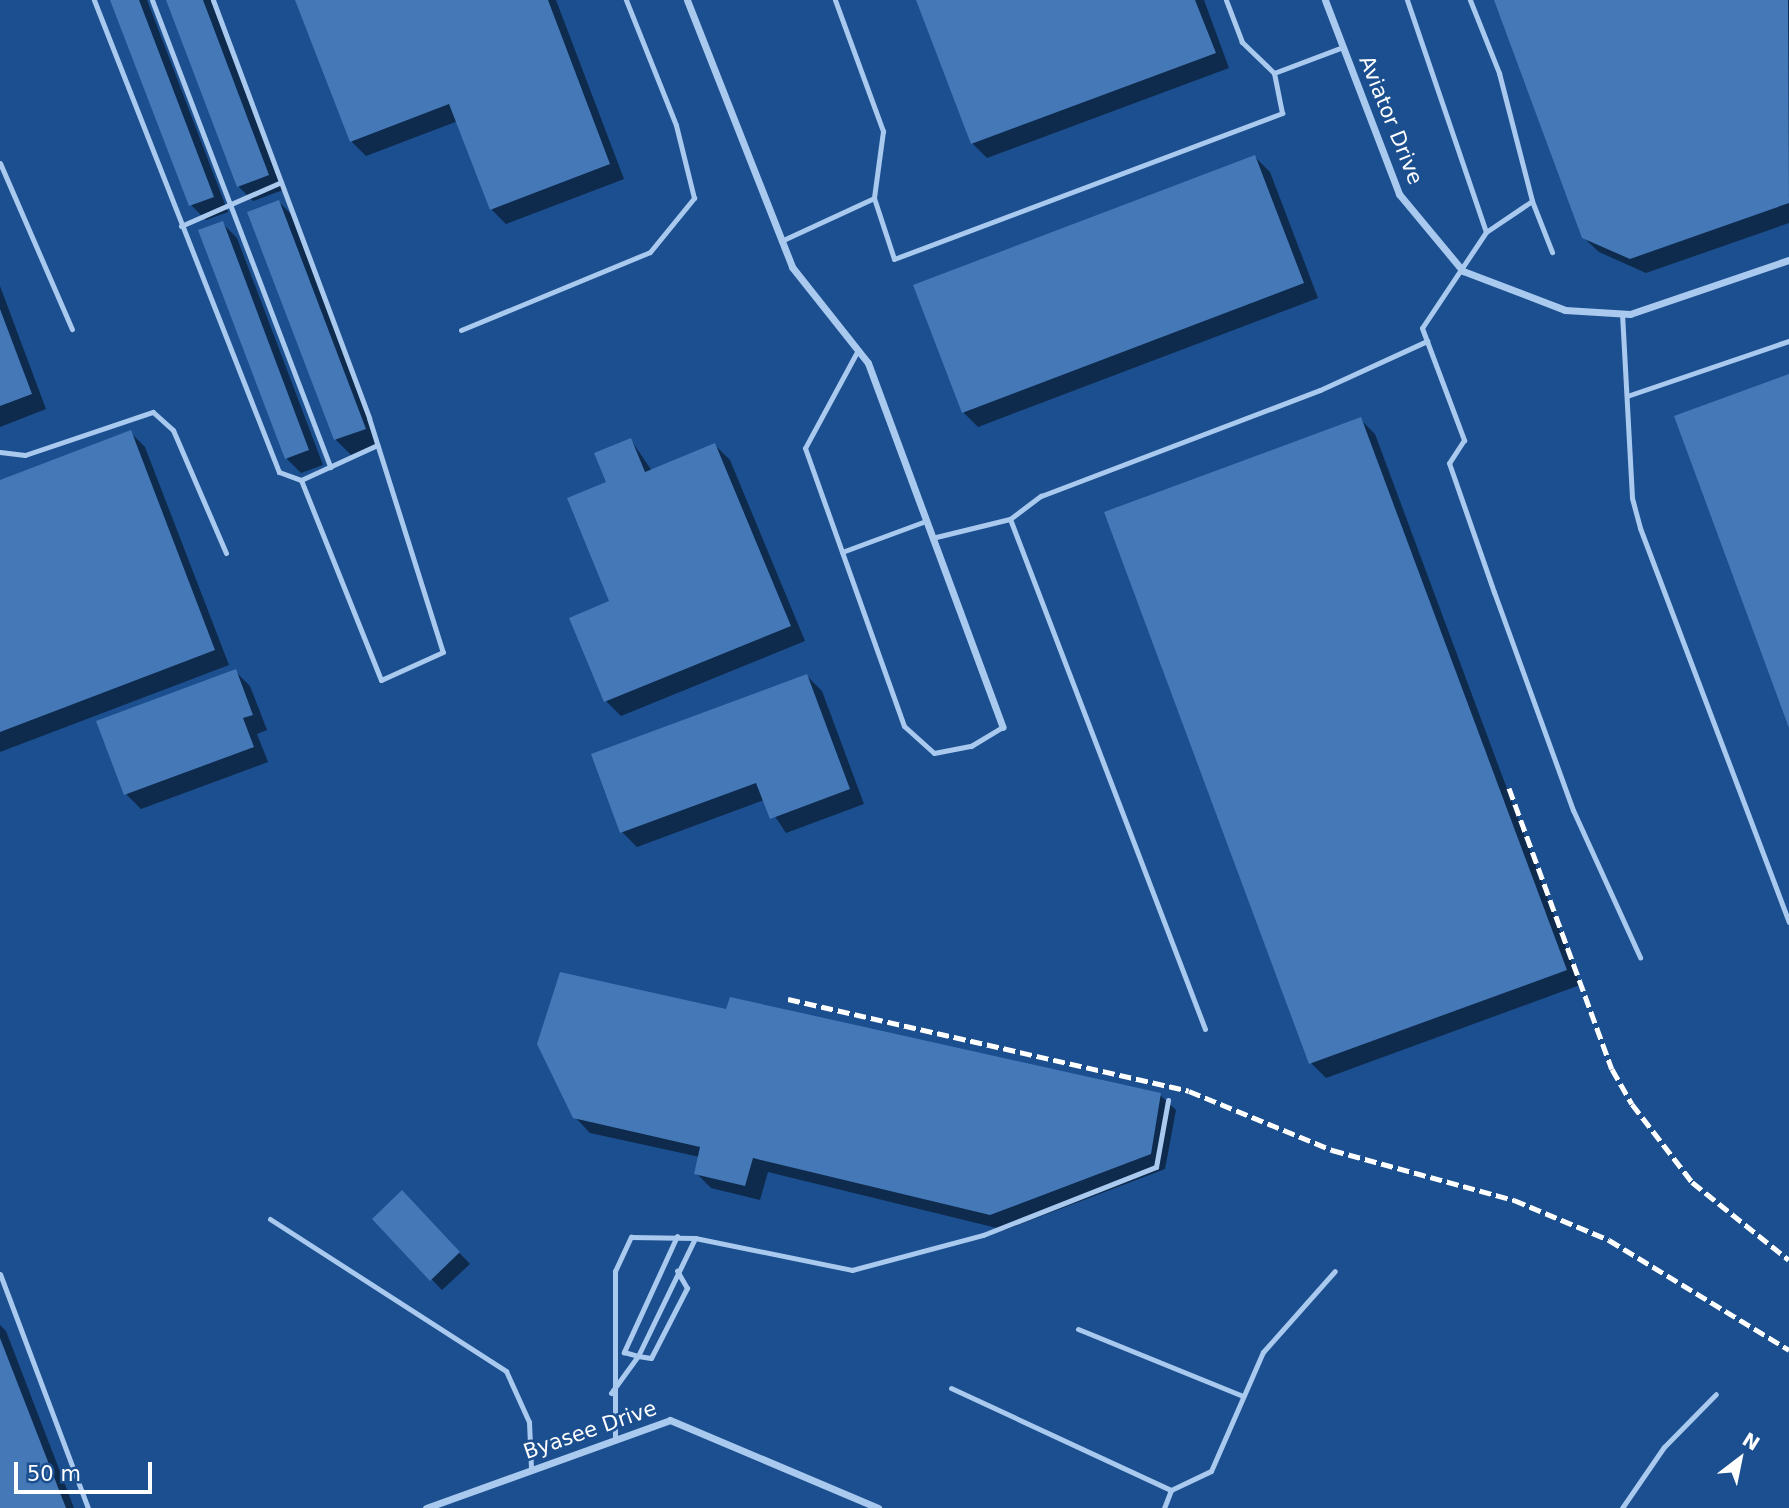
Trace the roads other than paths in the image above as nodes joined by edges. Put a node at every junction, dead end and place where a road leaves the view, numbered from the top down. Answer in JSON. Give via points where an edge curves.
{"nodes":[{"id":1,"x":94,"y":0,"type":"edge"},
{"id":2,"x":152,"y":0,"type":"edge"},
{"id":3,"x":213,"y":0,"type":"edge"},
{"id":4,"x":626,"y":0,"type":"edge"},
{"id":5,"x":687,"y":0,"type":"edge"},
{"id":6,"x":835,"y":0,"type":"edge"},
{"id":7,"x":1226,"y":0,"type":"edge"},
{"id":8,"x":1325,"y":0,"type":"edge"},
{"id":9,"x":1407,"y":0,"type":"edge"},
{"id":10,"x":1470,"y":0,"type":"edge"},
{"id":11,"x":1343,"y":47,"type":"junction"},
{"id":12,"x":1274,"y":73,"type":"junction"},
{"id":13,"x":0,"y":163,"type":"edge"},
{"id":14,"x":281,"y":183,"type":"junction"},
{"id":15,"x":874,"y":198,"type":"junction"},
{"id":16,"x":1532,"y":201,"type":"junction"},
{"id":17,"x":229,"y":204,"type":"junction"},
{"id":18,"x":181,"y":226,"type":"junction"},
{"id":19,"x":1486,"y":232,"type":"junction"},
{"id":20,"x":781,"y":241,"type":"junction"},
{"id":21,"x":1552,"y":252,"type":"dead end"},
{"id":22,"x":1789,"y":260,"type":"edge"},
{"id":23,"x":1463,"y":271,"type":"junction"},
{"id":24,"x":1622,"y":313,"type":"junction"},
{"id":25,"x":72,"y":329,"type":"dead end"},
{"id":26,"x":461,"y":330,"type":"dead end"},
{"id":27,"x":1427,"y":341,"type":"junction"},
{"id":28,"x":1789,"y":341,"type":"edge"},
{"id":29,"x":858,"y":350,"type":"junction"},
{"id":30,"x":1627,"y":396,"type":"junction"},
{"id":31,"x":377,"y":445,"type":"junction"},
{"id":32,"x":0,"y":452,"type":"edge"},
{"id":33,"x":330,"y":467,"type":"junction"},
{"id":34,"x":302,"y":480,"type":"junction"},
{"id":35,"x":1010,"y":519,"type":"junction"},
{"id":36,"x":926,"y":521,"type":"junction"},
{"id":37,"x":932,"y":538,"type":"junction"},
{"id":38,"x":842,"y":552,"type":"junction"},
{"id":39,"x":226,"y":553,"type":"dead end"},
{"id":40,"x":1003,"y":727,"type":"joint"},
{"id":41,"x":1789,"y":922,"type":"edge"},
{"id":42,"x":1640,"y":957,"type":"dead end"},
{"id":43,"x":1205,"y":1029,"type":"dead end"},
{"id":44,"x":1168,"y":1100,"type":"dead end"},
{"id":45,"x":270,"y":1219,"type":"dead end"},
{"id":46,"x":677,"y":1236,"type":"junction"},
{"id":47,"x":695,"y":1238,"type":"junction"},
{"id":48,"x":677,"y":1271,"type":"junction"},
{"id":49,"x":1335,"y":1271,"type":"dead end"},
{"id":50,"x":0,"y":1274,"type":"edge"},
{"id":51,"x":1078,"y":1329,"type":"dead end"},
{"id":52,"x":638,"y":1356,"type":"junction"},
{"id":53,"x":951,"y":1388,"type":"dead end"},
{"id":54,"x":611,"y":1393,"type":"junction"},
{"id":55,"x":1716,"y":1394,"type":"dead end"},
{"id":56,"x":1243,"y":1396,"type":"junction"},
{"id":57,"x":615,"y":1437,"type":"junction"},
{"id":58,"x":531,"y":1468,"type":"junction"},
{"id":59,"x":1171,"y":1490,"type":"junction"},
{"id":60,"x":88,"y":1508,"type":"edge"},
{"id":61,"x":426,"y":1508,"type":"edge"},
{"id":62,"x":878,"y":1508,"type":"edge"},
{"id":63,"x":1164,"y":1508,"type":"edge"},
{"id":64,"x":1622,"y":1508,"type":"edge"}],
"edges":[{"from":1,"to":18,"type":"lane"},
{"from":2,"to":17,"type":"lane"},
{"from":3,"to":14,"type":"lane"},
{"from":4,"to":26,"type":"lane","via":[[676,125],[694,198],[650,252]]},
{"from":5,"to":20,"type":"street"},
{"from":6,"to":15,"type":"lane","via":[[883,131]]},
{"from":7,"to":12,"type":"lane","via":[[1242,42]]},
{"from":8,"to":11,"type":"street","name":"Aviator Drive"},
{"from":9,"to":19,"type":"lane"},
{"from":10,"to":16,"type":"lane","via":[[1499,73]]},
{"from":11,"to":12,"type":"lane"},
{"from":11,"to":23,"type":"street","name":"Aviator Drive","via":[[1399,194]]},
{"from":12,"to":15,"type":"lane","via":[[1282,113],[1259,125],[894,259]]},
{"from":13,"to":25,"type":"lane"},
{"from":14,"to":17,"type":"lane"},
{"from":14,"to":31,"type":"lane"},
{"from":15,"to":20,"type":"lane"},
{"from":16,"to":19,"type":"lane"},
{"from":16,"to":21,"type":"lane"},
{"from":17,"to":18,"type":"lane"},
{"from":17,"to":33,"type":"lane"},
{"from":18,"to":34,"type":"lane","via":[[279,472]]},
{"from":19,"to":23,"type":"lane"},
{"from":20,"to":29,"type":"street","via":[[806,288]]},
{"from":22,"to":24,"type":"street","name":"Aviator Drive","via":[[1665,307]]},
{"from":23,"to":24,"type":"street","name":"Aviator Drive","via":[[1564,310]]},
{"from":23,"to":27,"type":"lane","via":[[1422,328]]},
{"from":24,"to":30,"type":"lane"},
{"from":27,"to":35,"type":"lane","via":[[1320,390],[1041,496]]},
{"from":27,"to":42,"type":"lane","via":[[1464,440],[1449,463],[1573,810]]},
{"from":28,"to":30,"type":"lane"},
{"from":29,"to":36,"type":"street"},
{"from":29,"to":38,"type":"lane","via":[[805,448]]},
{"from":30,"to":41,"type":"lane","via":[[1640,528]]},
{"from":31,"to":33,"type":"lane"},
{"from":31,"to":34,"type":"lane","via":[[443,652],[381,680]]},
{"from":32,"to":39,"type":"lane","via":[[25,455],[153,412],[173,430]]},
{"from":33,"to":34,"type":"lane"},
{"from":35,"to":37,"type":"lane"},
{"from":35,"to":43,"type":"lane"},
{"from":36,"to":37,"type":"street"},
{"from":36,"to":38,"type":"lane"},
{"from":37,"to":40,"type":"street"},
{"from":38,"to":40,"type":"lane","via":[[904,726],[934,753],[971,746]]},
{"from":44,"to":47,"type":"lane","via":[[1156,1167],[983,1235],[852,1270]]},
{"from":45,"to":58,"type":"lane","via":[[506,1371],[529,1422]]},
{"from":46,"to":47,"type":"lane"},
{"from":46,"to":52,"type":"lane","via":[[624,1352]]},
{"from":46,"to":54,"type":"lane","via":[[631,1237],[618,1259]]},
{"from":47,"to":48,"type":"lane"},
{"from":48,"to":52,"type":"lane"},
{"from":48,"to":52,"type":"lane","via":[[687,1288],[651,1358]]},
{"from":49,"to":56,"type":"lane","via":[[1264,1352]]},
{"from":50,"to":60,"type":"lane"},
{"from":51,"to":56,"type":"lane"},
{"from":52,"to":54,"type":"lane"},
{"from":53,"to":59,"type":"lane"},
{"from":54,"to":57,"type":"lane"},
{"from":55,"to":64,"type":"lane","via":[[1664,1447]]},
{"from":56,"to":59,"type":"lane","via":[[1211,1471]]},
{"from":57,"to":58,"type":"street","name":"Byasee Drive"},
{"from":57,"to":62,"type":"street","name":"Byasee Drive","via":[[670,1420],[691,1424]]},
{"from":58,"to":61,"type":"street","name":"Byasee Drive"},
{"from":59,"to":63,"type":"lane"}]}
